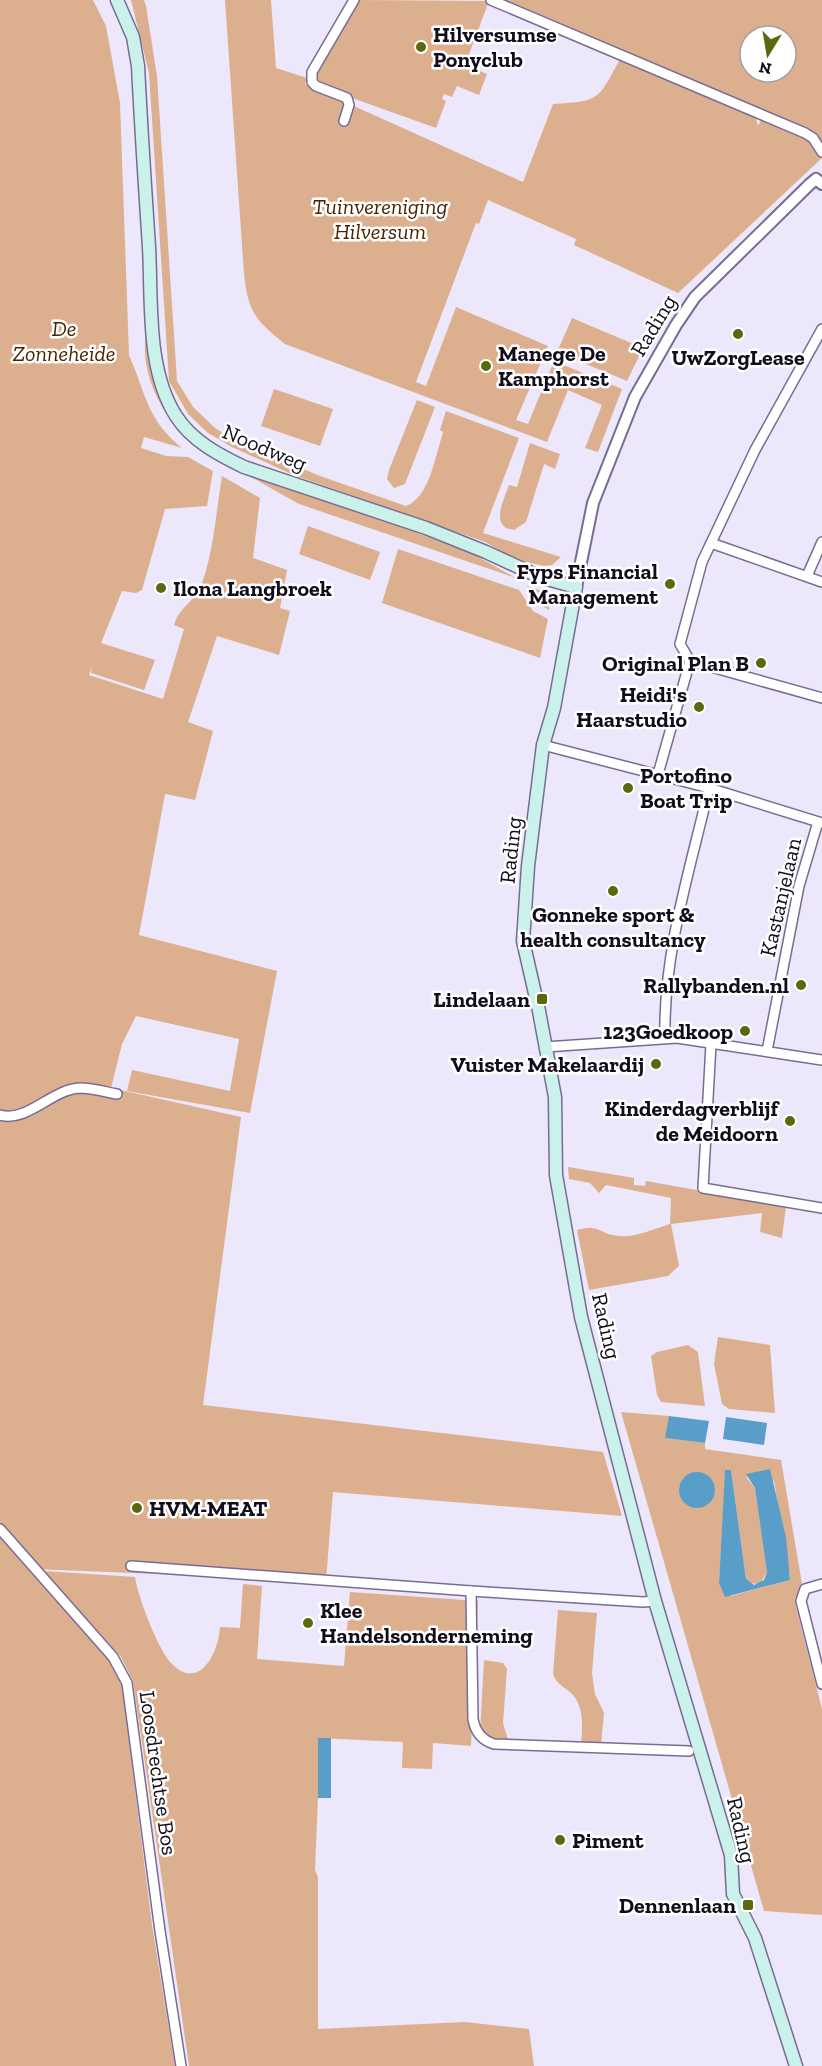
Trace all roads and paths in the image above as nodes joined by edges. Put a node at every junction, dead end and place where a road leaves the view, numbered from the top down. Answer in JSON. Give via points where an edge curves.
{"nodes":[{"id":1,"x":117,"y":0,"type":"edge"},
{"id":2,"x":354,"y":0,"type":"edge"},
{"id":3,"x":491,"y":0,"type":"edge"},
{"id":4,"x":344,"y":121,"type":"dead end"},
{"id":5,"x":822,"y":152,"type":"edge"},
{"id":6,"x":820,"y":178,"type":"edge"},
{"id":7,"x":822,"y":329,"type":"edge"},
{"id":8,"x":822,"y":542,"type":"edge"},
{"id":9,"x":711,"y":543,"type":"junction"},
{"id":10,"x":807,"y":576,"type":"junction"},
{"id":11,"x":822,"y":582,"type":"edge"},
{"id":12,"x":576,"y":587,"type":"junction"},
{"id":13,"x":690,"y":661,"type":"junction"},
{"id":14,"x":822,"y":698,"type":"edge"},
{"id":15,"x":543,"y":744,"type":"junction"},
{"id":16,"x":658,"y":774,"type":"junction"},
{"id":17,"x":709,"y":788,"type":"junction"},
{"id":18,"x":820,"y":823,"type":"edge"},
{"id":19,"x":665,"y":1038,"type":"junction"},
{"id":20,"x":711,"y":1044,"type":"junction"},
{"id":21,"x":545,"y":1047,"type":"junction"},
{"id":22,"x":766,"y":1051,"type":"junction"},
{"id":23,"x":822,"y":1060,"type":"edge"},
{"id":24,"x":117,"y":1094,"type":"dead end"},
{"id":25,"x":0,"y":1115,"type":"edge"},
{"id":26,"x":822,"y":1208,"type":"edge"},
{"id":27,"x":0,"y":1529,"type":"edge"},
{"id":28,"x":131,"y":1566,"type":"dead end"},
{"id":29,"x":822,"y":1584,"type":"edge"},
{"id":30,"x":471,"y":1591,"type":"junction"},
{"id":31,"x":656,"y":1600,"type":"junction"},
{"id":32,"x":822,"y":1684,"type":"edge"},
{"id":33,"x":689,"y":1751,"type":"dead end"},
{"id":34,"x":181,"y":2066,"type":"edge"},
{"id":35,"x":796,"y":2066,"type":"edge"}],
"edges":[{"from":1,"to":12,"type":"main road","name":"Noodweg","via":[[132,36],[138,66],[153,330],[160,380],[176,416],[196,438],[244,467],[426,528],[540,578]]},
{"from":2,"to":4,"type":"street","via":[[312,72],[316,86],[347,98]]},
{"from":3,"to":5,"type":"street","via":[[805,133]]},
{"from":6,"to":12,"type":"street","name":"Rading","via":[[695,297],[676,325],[635,397],[593,502]]},
{"from":7,"to":9,"type":"street","via":[[755,450]]},
{"from":8,"to":10,"type":"street"},
{"from":9,"to":10,"type":"street"},
{"from":9,"to":13,"type":"street","via":[[702,562],[680,644]]},
{"from":10,"to":11,"type":"street"},
{"from":12,"to":15,"type":"main road","name":"Rading","via":[[554,708]]},
{"from":13,"to":14,"type":"street"},
{"from":13,"to":16,"type":"street"},
{"from":15,"to":16,"type":"street"},
{"from":15,"to":21,"type":"main road","name":"Rading","via":[[523,942]]},
{"from":16,"to":17,"type":"street"},
{"from":17,"to":18,"type":"street"},
{"from":17,"to":19,"type":"street","via":[[673,948]]},
{"from":18,"to":22,"type":"street","name":"Kastanjelaan","via":[[799,886]]},
{"from":19,"to":20,"type":"street"},
{"from":19,"to":21,"type":"street"},
{"from":20,"to":22,"type":"street"},
{"from":20,"to":26,"type":"street","via":[[703,1188]]},
{"from":21,"to":31,"type":"main road","name":"Rading","via":[[555,1097],[556,1175],[581,1317]]},
{"from":22,"to":23,"type":"street"},
{"from":24,"to":25,"type":"street","via":[[79,1088],[12,1117]]},
{"from":27,"to":34,"type":"street","name":"Loosdrechtse Bos","via":[[113,1657],[127,1683]]},
{"from":28,"to":30,"type":"street"},
{"from":29,"to":32,"type":"street","via":[[805,1589],[801,1601]]},
{"from":30,"to":31,"type":"street"},
{"from":30,"to":33,"type":"street","via":[[473,1719],[484,1740],[494,1744]]},
{"from":31,"to":35,"type":"main road","name":"Rading","via":[[731,1855],[734,1894],[755,1938]]}]}
